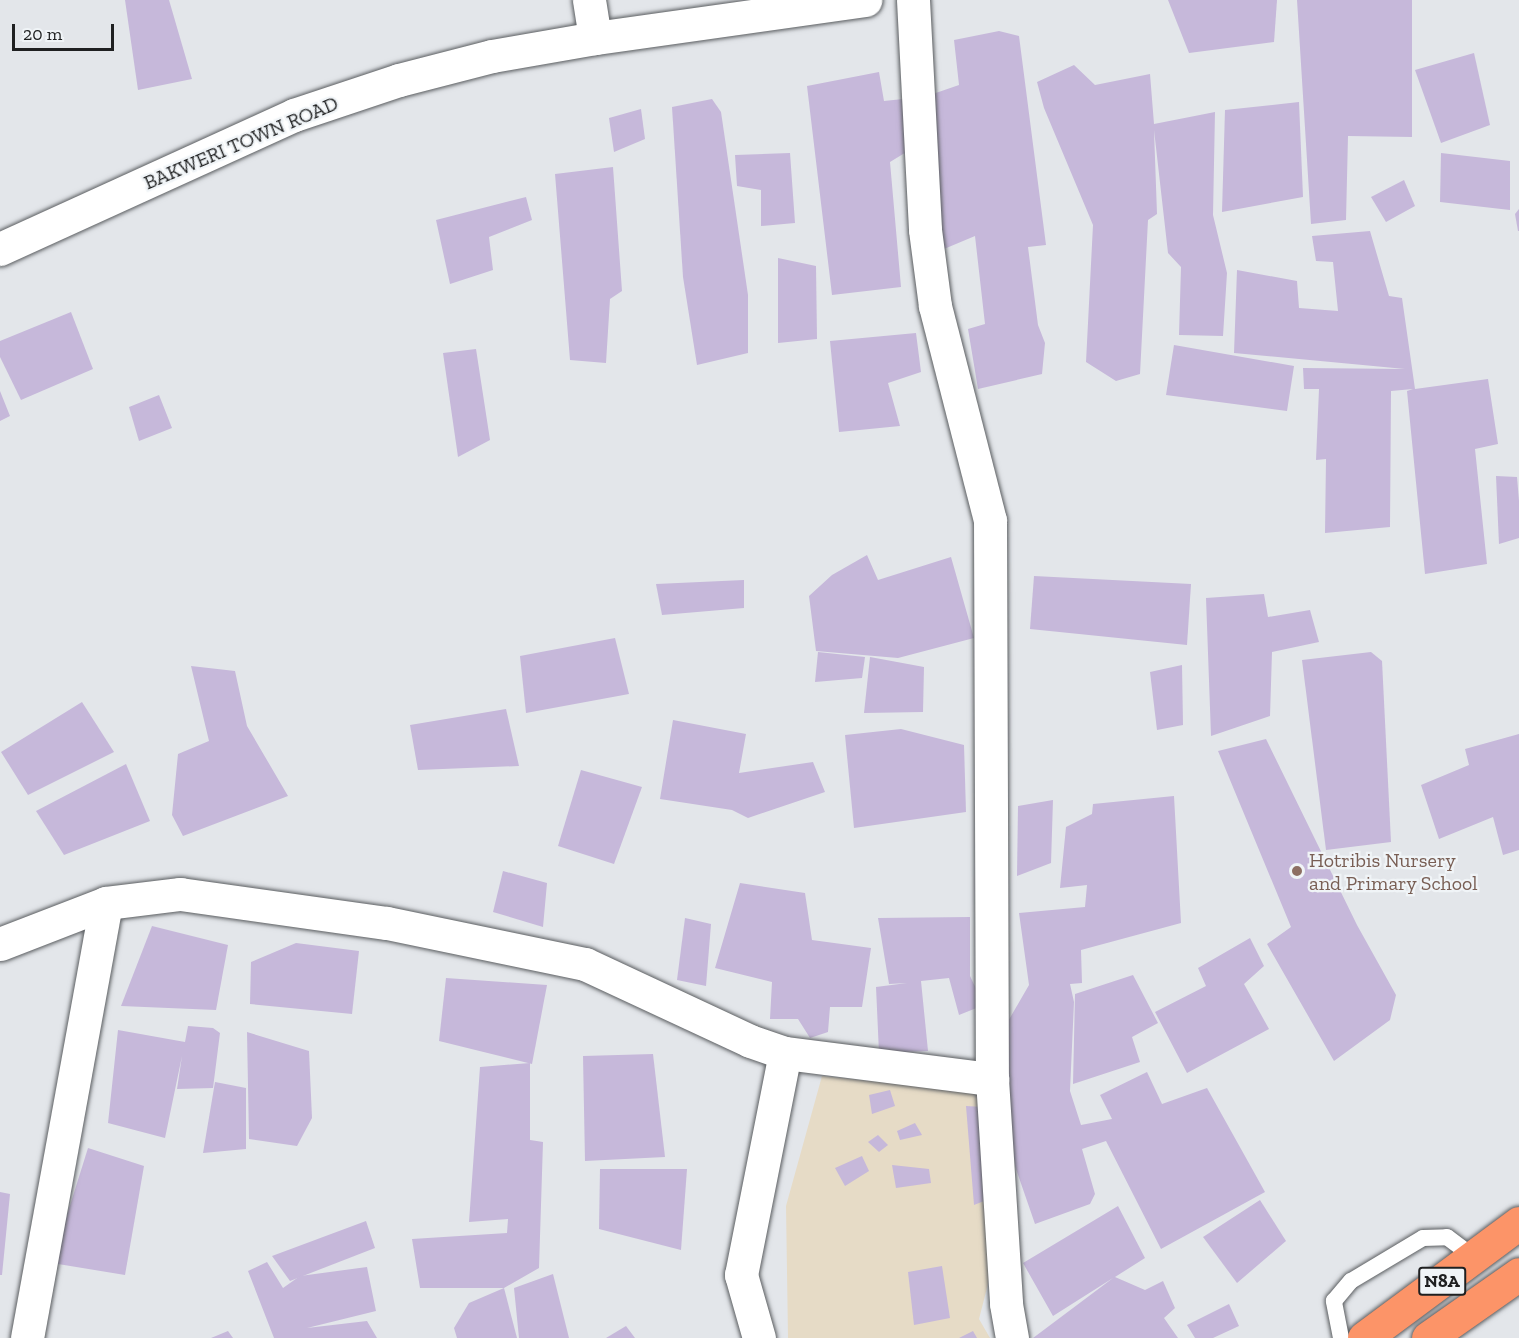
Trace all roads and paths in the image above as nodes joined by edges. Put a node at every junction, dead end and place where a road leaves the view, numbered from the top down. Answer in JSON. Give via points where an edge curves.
{"nodes":[{"id":1,"x":589,"y":0,"type":"edge"},
{"id":2,"x":866,"y":0,"type":"edge"},
{"id":3,"x":914,"y":0,"type":"edge"},
{"id":4,"x":595,"y":38,"type":"junction"},
{"id":5,"x":0,"y":249,"type":"edge"},
{"id":6,"x":106,"y":903,"type":"junction"},
{"id":7,"x":0,"y":944,"type":"edge"},
{"id":8,"x":784,"y":1053,"type":"junction"},
{"id":9,"x":992,"y":1079,"type":"junction"},
{"id":10,"x":1519,"y":1223,"type":"edge"},
{"id":11,"x":1474,"y":1257,"type":"junction"},
{"id":12,"x":1519,"y":1274,"type":"edge"},
{"id":13,"x":27,"y":1338,"type":"edge"},
{"id":14,"x":759,"y":1338,"type":"edge"},
{"id":15,"x":1012,"y":1338,"type":"edge"},
{"id":16,"x":1341,"y":1338,"type":"edge"},
{"id":17,"x":1364,"y":1338,"type":"edge"},
{"id":18,"x":1428,"y":1338,"type":"edge"}],
"edges":[{"from":1,"to":4,"type":"street"},
{"from":2,"to":4,"type":"street","name":"BAKWERI TOWN ROAD"},
{"from":3,"to":9,"type":"street","via":[[925,230],[935,306],[965,432],[987,496]]},
{"from":4,"to":5,"type":"street","name":"BAKWERI TOWN ROAD","via":[[492,56],[399,80],[294,115]]},
{"from":6,"to":7,"type":"street"},
{"from":6,"to":8,"type":"street","via":[[180,894],[387,923],[585,964]]},
{"from":6,"to":13,"type":"street"},
{"from":8,"to":9,"type":"street"},
{"from":8,"to":14,"type":"street","via":[[741,1275]]},
{"from":9,"to":15,"type":"street","via":[[1006,1305]]},
{"from":10,"to":11,"type":"highway","number":"N8A"},
{"from":11,"to":16,"type":"lane","via":[[1447,1237],[1423,1238],[1351,1281],[1334,1301]]},
{"from":11,"to":17,"type":"highway","number":"N8A"},
{"from":12,"to":18,"type":"highway","number":"N8A"}]}
